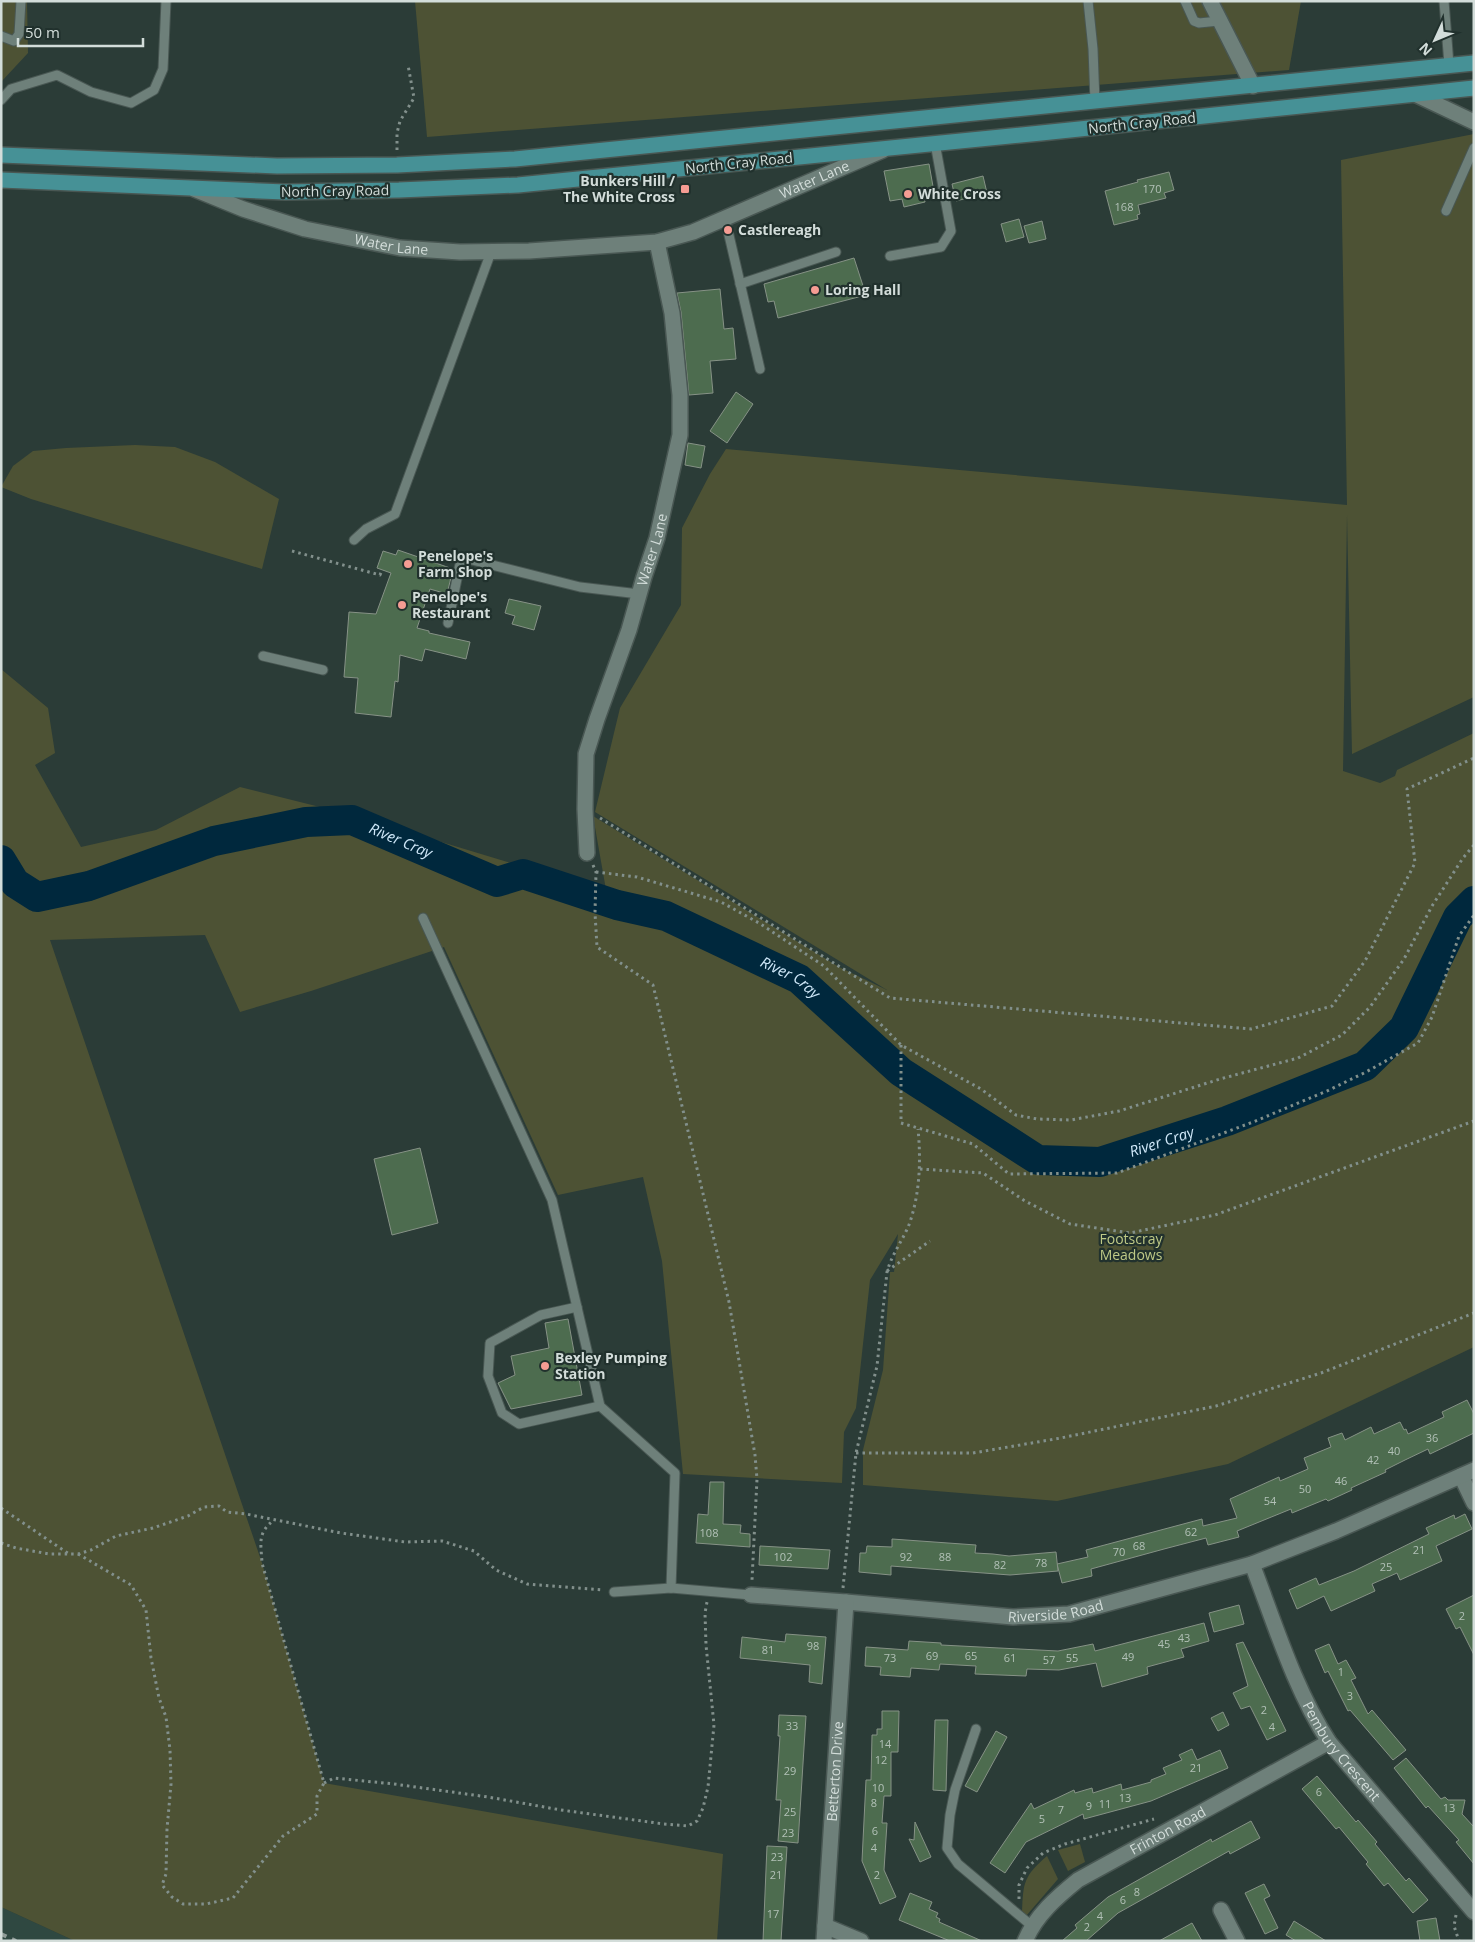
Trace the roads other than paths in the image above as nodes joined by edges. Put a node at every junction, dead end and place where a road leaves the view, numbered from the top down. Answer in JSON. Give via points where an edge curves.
{"nodes":[{"id":1,"x":21,"y":1,"type":"edge"},
{"id":2,"x":166,"y":1,"type":"edge"},
{"id":3,"x":1088,"y":1,"type":"edge"},
{"id":4,"x":1185,"y":1,"type":"edge"},
{"id":5,"x":1210,"y":1,"type":"edge"},
{"id":6,"x":1444,"y":1,"type":"edge"},
{"id":7,"x":1219,"y":21,"type":"junction"},
{"id":8,"x":1,"y":36,"type":"edge"},
{"id":9,"x":1474,"y":63,"type":"edge"},
{"id":10,"x":1450,"y":65,"type":"junction"},
{"id":11,"x":1253,"y":86,"type":"junction"},
{"id":12,"x":1474,"y":88,"type":"edge"},
{"id":13,"x":1417,"y":95,"type":"junction"},
{"id":14,"x":1,"y":100,"type":"edge"},
{"id":15,"x":1095,"y":102,"type":"junction"},
{"id":16,"x":1474,"y":122,"type":"edge"},
{"id":17,"x":935,"y":144,"type":"junction"},
{"id":18,"x":889,"y":148,"type":"junction"},
{"id":19,"x":1474,"y":148,"type":"edge"},
{"id":20,"x":1,"y":155,"type":"edge"},
{"id":21,"x":1,"y":180,"type":"edge"},
{"id":22,"x":194,"y":189,"type":"junction"},
{"id":23,"x":1446,"y":211,"type":"dead end"},
{"id":24,"x":725,"y":218,"type":"junction"},
{"id":25,"x":657,"y":242,"type":"junction"},
{"id":26,"x":491,"y":252,"type":"junction"},
{"id":27,"x":836,"y":252,"type":"dead end"},
{"id":28,"x":890,"y":256,"type":"dead end"},
{"id":29,"x":740,"y":284,"type":"junction"},
{"id":30,"x":760,"y":369,"type":"dead end"},
{"id":31,"x":354,"y":540,"type":"dead end"},
{"id":32,"x":639,"y":594,"type":"junction"},
{"id":33,"x":448,"y":623,"type":"dead end"},
{"id":34,"x":263,"y":656,"type":"dead end"},
{"id":35,"x":323,"y":670,"type":"dead end"},
{"id":36,"x":587,"y":853,"type":"dead end"},
{"id":37,"x":423,"y":918,"type":"dead end"},
{"id":38,"x":577,"y":1307,"type":"junction"},
{"id":39,"x":600,"y":1406,"type":"junction"},
{"id":40,"x":1467,"y":1473,"type":"edge"},
{"id":41,"x":1474,"y":1504,"type":"edge"},
{"id":42,"x":1252,"y":1564,"type":"junction"},
{"id":43,"x":672,"y":1588,"type":"junction"},
{"id":44,"x":614,"y":1592,"type":"road end"},
{"id":45,"x":751,"y":1596,"type":"joint"},
{"id":46,"x":844,"y":1601,"type":"junction"},
{"id":47,"x":976,"y":1729,"type":"dead end"},
{"id":48,"x":1329,"y":1742,"type":"junction"},
{"id":49,"x":1222,"y":1910,"type":"dead end"},
{"id":50,"x":1474,"y":1912,"type":"edge"},
{"id":51,"x":1032,"y":1926,"type":"junction"},
{"id":52,"x":824,"y":1933,"type":"edge"},
{"id":53,"x":862,"y":1941,"type":"edge"},
{"id":54,"x":1025,"y":1941,"type":"edge"},
{"id":55,"x":1237,"y":1941,"type":"edge"}],
"edges":[{"from":1,"to":8,"type":"lane","via":[[19,34],[14,41]]},
{"from":2,"to":14,"type":"lane","via":[[163,69],[154,90],[131,103],[92,92],[57,75],[11,89]]},
{"from":3,"to":15,"type":"lane"},
{"from":4,"to":7,"type":"lane","via":[[1194,21]]},
{"from":5,"to":7,"type":"street"},
{"from":6,"to":10,"type":"lane"},
{"from":7,"to":11,"type":"street"},
{"from":9,"to":10,"type":"main road","name":"North Cray Road"},
{"from":10,"to":11,"type":"main road","name":"North Cray Road"},
{"from":11,"to":15,"type":"main road","name":"North Cray Road"},
{"from":12,"to":13,"type":"main road","name":"North Cray Road"},
{"from":13,"to":16,"type":"street"},
{"from":13,"to":17,"type":"main road","name":"North Cray Road"},
{"from":15,"to":20,"type":"main road","name":"North Cray Road","via":[[515,159],[277,166]]},
{"from":17,"to":18,"type":"main road","name":"North Cray Road"},
{"from":17,"to":28,"type":"lane","via":[[951,231],[941,247]]},
{"from":18,"to":22,"type":"main road","name":"North Cray Road","via":[[518,185],[285,192]]},
{"from":18,"to":24,"type":"street","name":"Water Lane"},
{"from":19,"to":23,"type":"lane"},
{"from":21,"to":22,"type":"main road","name":"North Cray Road"},
{"from":22,"to":26,"type":"street","name":"Water Lane","via":[[305,229],[400,248]]},
{"from":24,"to":25,"type":"street","name":"Water Lane","via":[[693,232]]},
{"from":24,"to":29,"type":"lane"},
{"from":25,"to":26,"type":"street","name":"Water Lane"},
{"from":25,"to":32,"type":"street","name":"Water Lane","via":[[672,313],[680,395],[680,435],[657,538]]},
{"from":26,"to":31,"type":"lane","via":[[395,514],[366,529]]},
{"from":27,"to":29,"type":"lane"},
{"from":29,"to":30,"type":"lane"},
{"from":32,"to":33,"type":"lane","via":[[580,587],[468,559],[460,564]]},
{"from":32,"to":36,"type":"street","name":"Water Lane","via":[[584,753]]},
{"from":34,"to":35,"type":"lane"},
{"from":37,"to":38,"type":"lane","via":[[552,1200]]},
{"from":38,"to":39,"type":"lane"},
{"from":38,"to":39,"type":"lane","via":[[541,1315],[490,1343],[488,1376],[502,1412],[519,1424]]},
{"from":39,"to":43,"type":"lane","via":[[675,1473]]},
{"from":40,"to":41,"type":"street"},
{"from":40,"to":42,"type":"street","name":"Riverside Road"},
{"from":42,"to":46,"type":"street","name":"Riverside Road","via":[[1069,1614],[1013,1617]]},
{"from":42,"to":48,"type":"street","name":"Pembury Crescent","via":[[1300,1688]]},
{"from":43,"to":44,"type":"lane","name":"Riverside Road"},
{"from":43,"to":45,"type":"lane","name":"Riverside Road"},
{"from":45,"to":46,"type":"street","name":"Riverside Road"},
{"from":46,"to":52,"type":"street","name":"Betterton Drive"},
{"from":47,"to":51,"type":"lane","via":[[955,1790],[947,1848],[958,1864]]},
{"from":48,"to":50,"type":"street","name":"Pembury Crescent"},
{"from":48,"to":51,"type":"street","name":"Frinton Road","via":[[1078,1880],[1055,1898]]},
{"from":49,"to":55,"type":"street"},
{"from":51,"to":54,"type":"street","name":"Frinton Road"},
{"from":52,"to":53,"type":"street"}]}
